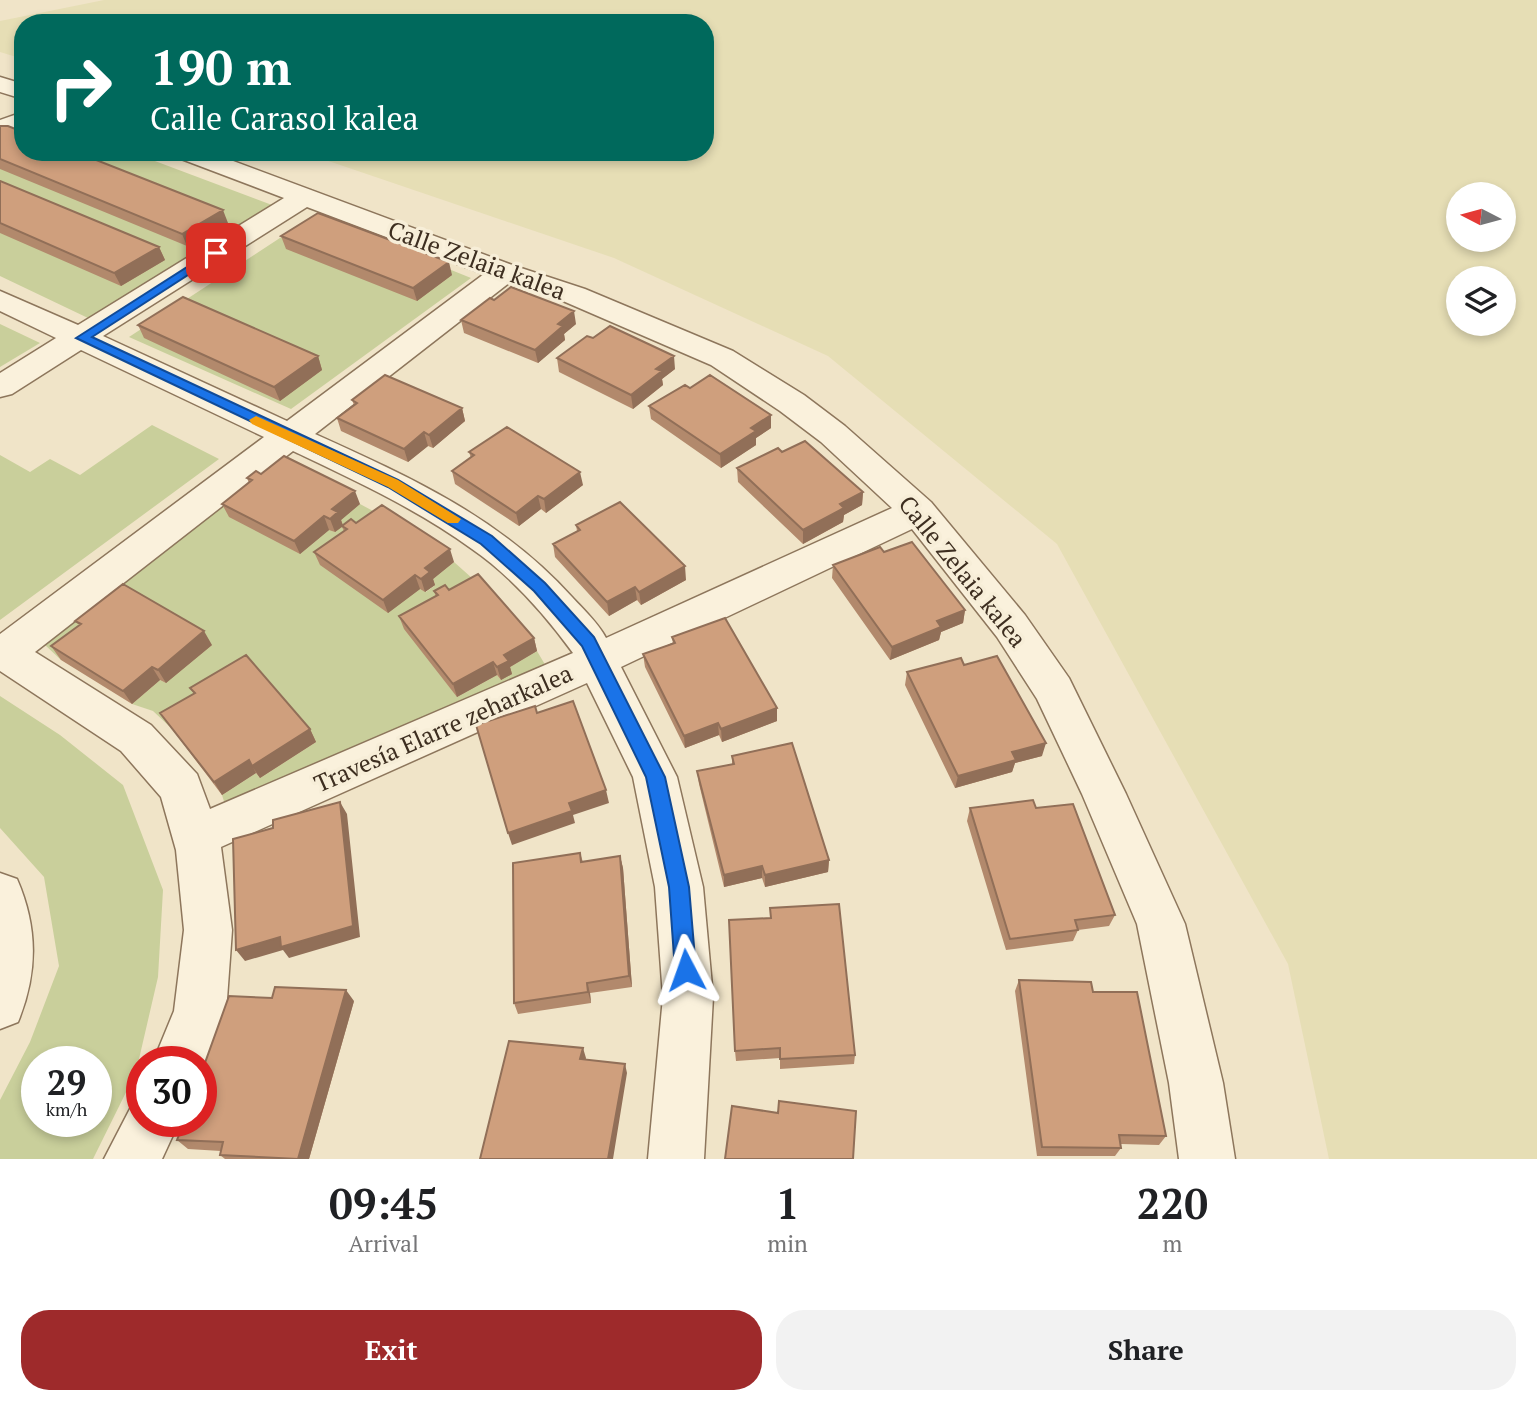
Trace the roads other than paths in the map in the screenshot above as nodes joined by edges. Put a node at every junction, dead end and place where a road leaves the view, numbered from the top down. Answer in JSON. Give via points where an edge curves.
{"nodes":[{"id":1,"x":209,"y":161,"type":"edge"},
{"id":2,"x":305,"y":197,"type":"junction"},
{"id":3,"x":505,"y":272,"type":"junction"},
{"id":4,"x":0,"y":300,"type":"edge"},
{"id":5,"x":82,"y":338,"type":"junction"},
{"id":6,"x":0,"y":387,"type":"edge"},
{"id":7,"x":290,"y":436,"type":"junction"},
{"id":8,"x":918,"y":510,"type":"junction"},
{"id":9,"x":2,"y":652,"type":"edge"},
{"id":10,"x":598,"y":660,"type":"junction"},
{"id":11,"x":195,"y":837,"type":"junction"},
{"id":12,"x":0,"y":895,"type":"edge"},
{"id":13,"x":0,"y":1004,"type":"edge"},
{"id":14,"x":186,"y":1046,"type":"edge"},
{"id":15,"x":144,"y":1137,"type":"edge"},
{"id":16,"x":132,"y":1159,"type":"edge"},
{"id":17,"x":676,"y":1159,"type":"edge"},
{"id":18,"x":1208,"y":1159,"type":"edge"}],
"edges":[{"from":1,"to":2,"type":"street","name":"Calle Zelaia kalea"},
{"from":2,"to":3,"type":"street","name":"Calle Zelaia kalea"},
{"from":2,"to":5,"type":"street"},
{"from":3,"to":7,"type":"street"},
{"from":3,"to":8,"type":"street","name":"Calle Zelaia kalea","via":[[574,295],[722,358],[833,434]]},
{"from":4,"to":5,"type":"street"},
{"from":5,"to":6,"type":"street"},
{"from":5,"to":7,"type":"street"},
{"from":7,"to":9,"type":"street"},
{"from":7,"to":10,"type":"street","via":[[393,484],[486,540],[540,587],[589,642]]},
{"from":8,"to":10,"type":"street","name":"Travesía Elarre zeharkalea"},
{"from":8,"to":18,"type":"street","name":"Calle Zelaia kalea","via":[[1011,626],[1047,680],[1110,806],[1161,925]]},
{"from":9,"to":11,"type":"street","via":[[136,738],[181,788]]},
{"from":10,"to":11,"type":"street","name":"Travesía Elarre zeharkalea"},
{"from":10,"to":17,"type":"street","via":[[655,777],[679,887],[688,997]]},
{"from":11,"to":14,"type":"street","via":[[208,930],[200,1013]]},
{"from":12,"to":13,"type":"street","via":[[10,934]]},
{"from":15,"to":16,"type":"street"}]}
